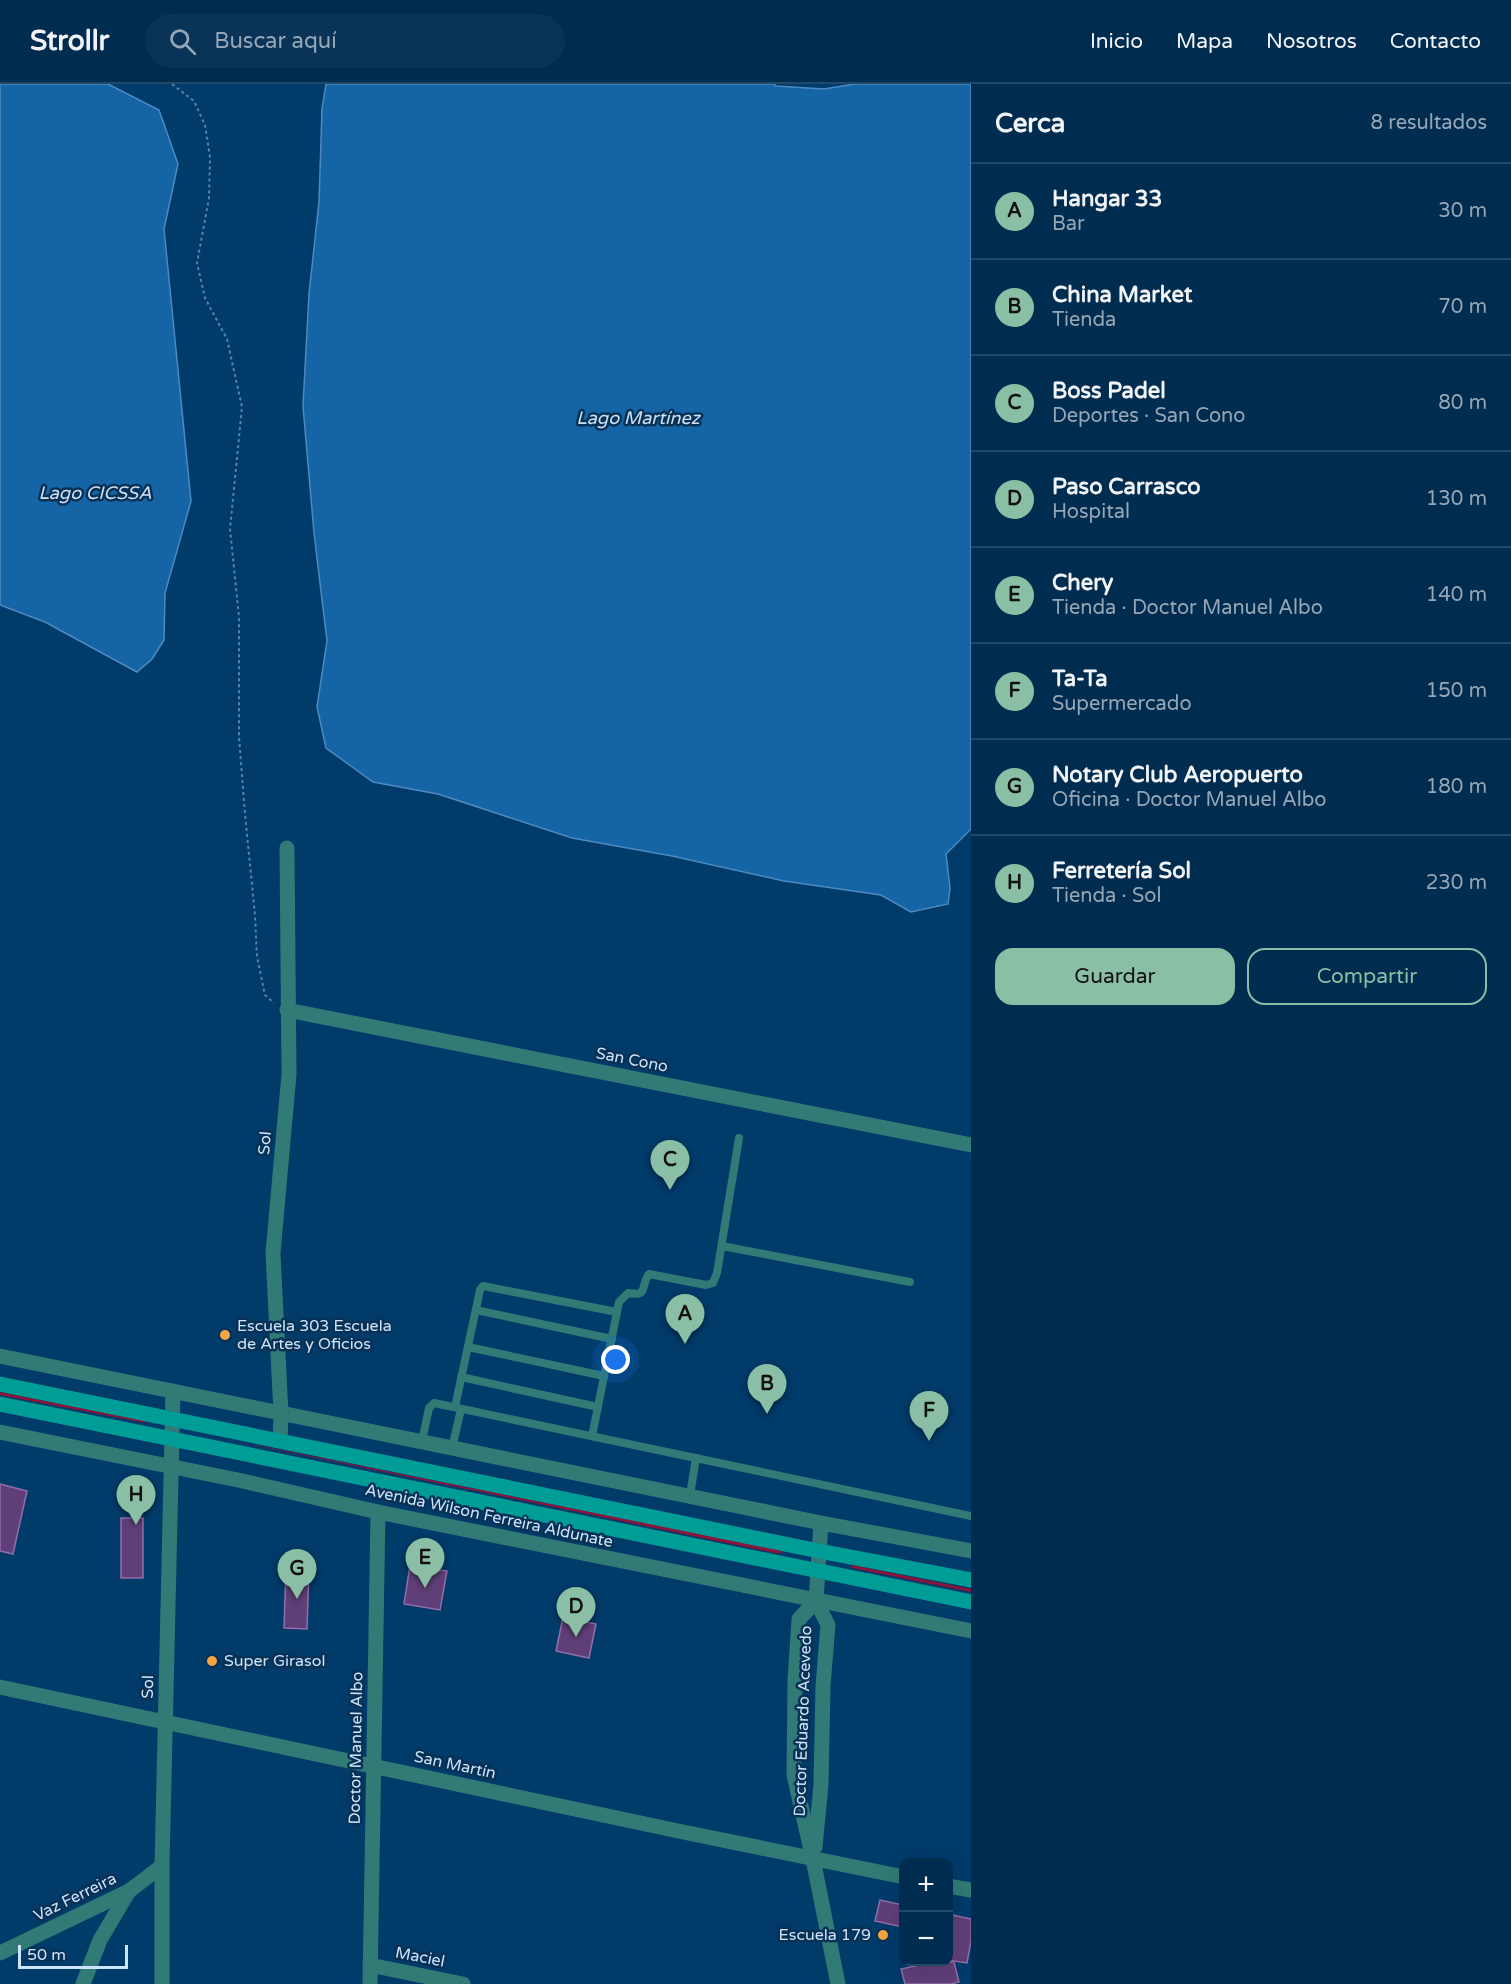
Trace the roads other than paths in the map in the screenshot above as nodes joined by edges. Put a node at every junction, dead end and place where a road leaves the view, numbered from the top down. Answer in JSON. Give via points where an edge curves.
{"nodes":[{"id":1,"x":287,"y":848,"type":"dead end"},
{"id":2,"x":287,"y":1010,"type":"junction"},
{"id":3,"x":739,"y":1138,"type":"dead end"},
{"id":4,"x":971,"y":1145,"type":"edge"},
{"id":5,"x":722,"y":1246,"type":"junction"},
{"id":6,"x":910,"y":1282,"type":"dead end"},
{"id":7,"x":476,"y":1310,"type":"junction"},
{"id":8,"x":617,"y":1312,"type":"junction"},
{"id":9,"x":612,"y":1339,"type":"junction"},
{"id":10,"x":468,"y":1347,"type":"junction"},
{"id":11,"x":0,"y":1356,"type":"edge"},
{"id":12,"x":604,"y":1376,"type":"junction"},
{"id":13,"x":461,"y":1377,"type":"junction"},
{"id":14,"x":0,"y":1384,"type":"edge"},
{"id":15,"x":173,"y":1391,"type":"junction"},
{"id":16,"x":0,"y":1404,"type":"edge"},
{"id":17,"x":598,"y":1407,"type":"junction"},
{"id":18,"x":458,"y":1408,"type":"junction"},
{"id":19,"x":281,"y":1414,"type":"junction"},
{"id":20,"x":172,"y":1419,"type":"junction"},
{"id":21,"x":0,"y":1432,"type":"edge"},
{"id":22,"x":592,"y":1436,"type":"junction"},
{"id":23,"x":172,"y":1439,"type":"junction"},
{"id":24,"x":280,"y":1440,"type":"junction"},
{"id":25,"x":422,"y":1441,"type":"junction"},
{"id":26,"x":453,"y":1448,"type":"junction"},
{"id":27,"x":696,"y":1458,"type":"junction"},
{"id":28,"x":172,"y":1467,"type":"junction"},
{"id":29,"x":690,"y":1495,"type":"junction"},
{"id":30,"x":378,"y":1512,"type":"junction"},
{"id":31,"x":971,"y":1516,"type":"edge"},
{"id":32,"x":821,"y":1523,"type":"junction"},
{"id":33,"x":819,"y":1551,"type":"junction"},
{"id":34,"x":971,"y":1551,"type":"edge"},
{"id":35,"x":819,"y":1572,"type":"junction"},
{"id":36,"x":971,"y":1580,"type":"edge"},
{"id":37,"x":816,"y":1601,"type":"junction"},
{"id":38,"x":971,"y":1602,"type":"edge"},
{"id":39,"x":971,"y":1631,"type":"edge"},
{"id":40,"x":0,"y":1687,"type":"edge"},
{"id":41,"x":166,"y":1722,"type":"junction"},
{"id":42,"x":373,"y":1766,"type":"junction"},
{"id":43,"x":813,"y":1859,"type":"junction"},
{"id":44,"x":162,"y":1866,"type":"junction"},
{"id":45,"x":899,"y":1876,"type":"edge"},
{"id":46,"x":953,"y":1887,"type":"edge"},
{"id":47,"x":971,"y":1890,"type":"edge"},
{"id":48,"x":129,"y":1891,"type":"junction"},
{"id":49,"x":0,"y":1953,"type":"edge"},
{"id":50,"x":370,"y":1965,"type":"junction"},
{"id":51,"x":83,"y":1984,"type":"edge"},
{"id":52,"x":162,"y":1984,"type":"edge"},
{"id":53,"x":370,"y":1984,"type":"edge"},
{"id":54,"x":463,"y":1984,"type":"edge"},
{"id":55,"x":838,"y":1984,"type":"edge"}],
"edges":[{"from":1,"to":2,"type":"street","name":"Sol"},
{"from":2,"to":4,"type":"street","name":"San Cono"},
{"from":2,"to":19,"type":"street","name":"Sol","via":[[289,1074],[273,1253]]},
{"from":3,"to":5,"type":"lane"},
{"from":5,"to":6,"type":"lane"},
{"from":5,"to":8,"type":"lane","via":[[713,1283],[706,1286],[649,1274],[641,1293],[628,1293]]},
{"from":7,"to":8,"type":"lane","via":[[483,1286]]},
{"from":7,"to":9,"type":"lane"},
{"from":7,"to":10,"type":"lane"},
{"from":8,"to":9,"type":"lane"},
{"from":9,"to":12,"type":"lane"},
{"from":10,"to":12,"type":"lane"},
{"from":10,"to":13,"type":"lane"},
{"from":11,"to":15,"type":"street"},
{"from":12,"to":17,"type":"lane"},
{"from":13,"to":17,"type":"lane"},
{"from":13,"to":18,"type":"lane"},
{"from":14,"to":20,"type":"main road","name":"Avenida Wilson Ferreira Aldunate"},
{"from":15,"to":19,"type":"street"},
{"from":15,"to":20,"type":"street","name":"Sol"},
{"from":16,"to":23,"type":"main road","name":"Avenida Wilson Ferreira Aldunate"},
{"from":17,"to":22,"type":"lane"},
{"from":18,"to":22,"type":"lane"},
{"from":18,"to":25,"type":"lane","via":[[430,1405]]},
{"from":18,"to":26,"type":"lane"},
{"from":19,"to":24,"type":"street","name":"Sol"},
{"from":19,"to":25,"type":"street"},
{"from":20,"to":23,"type":"street","name":"Sol"},
{"from":20,"to":24,"type":"main road","name":"Avenida Wilson Ferreira Aldunate"},
{"from":21,"to":28,"type":"street","name":"Avenida Wilson Ferreira Aldunate"},
{"from":22,"to":27,"type":"lane"},
{"from":23,"to":28,"type":"street","name":"Sol"},
{"from":23,"to":35,"type":"main road","name":"Avenida Wilson Ferreira Aldunate"},
{"from":24,"to":33,"type":"main road","name":"Avenida Wilson Ferreira Aldunate"},
{"from":25,"to":26,"type":"street"},
{"from":26,"to":29,"type":"street"},
{"from":27,"to":29,"type":"lane"},
{"from":27,"to":31,"type":"lane"},
{"from":28,"to":30,"type":"street","name":"Avenida Wilson Ferreira Aldunate"},
{"from":28,"to":41,"type":"street","name":"Sol"},
{"from":29,"to":32,"type":"street"},
{"from":30,"to":37,"type":"street","name":"Avenida Wilson Ferreira Aldunate"},
{"from":30,"to":42,"type":"street","name":"Doctor Manuel Albo"},
{"from":32,"to":33,"type":"street"},
{"from":32,"to":34,"type":"street"},
{"from":33,"to":35,"type":"street"},
{"from":33,"to":36,"type":"main road","name":"Avenida Wilson Ferreira Aldunate"},
{"from":35,"to":37,"type":"street"},
{"from":35,"to":38,"type":"main road","name":"Avenida Wilson Ferreira Aldunate"},
{"from":37,"to":39,"type":"street","name":"Avenida Wilson Ferreira Aldunate"},
{"from":37,"to":43,"type":"street","name":"Doctor Eduardo Acevedo","via":[[828,1625],[821,1785]]},
{"from":37,"to":43,"type":"street","name":"Doctor Eduardo Acevedo","via":[[799,1619],[794,1775]]},
{"from":40,"to":41,"type":"street","name":"San Martín"},
{"from":41,"to":42,"type":"street","name":"San Martín"},
{"from":41,"to":44,"type":"street","name":"Sol"},
{"from":42,"to":43,"type":"street","name":"San Martín"},
{"from":42,"to":50,"type":"street","name":"Doctor Manuel Albo"},
{"from":43,"to":45,"type":"street","name":"San Martín"},
{"from":43,"to":55,"type":"street","name":"Doctor Eduardo Acevedo"},
{"from":44,"to":48,"type":"street","name":"Vaz Ferreira"},
{"from":44,"to":52,"type":"street","name":"Sol"},
{"from":46,"to":47,"type":"street"},
{"from":48,"to":49,"type":"street","name":"Vaz Ferreira"},
{"from":48,"to":51,"type":"street","via":[[100,1940]]},
{"from":50,"to":53,"type":"street","name":"Doctor Manuel Albo"},
{"from":50,"to":54,"type":"street","name":"Maciel"}]}
